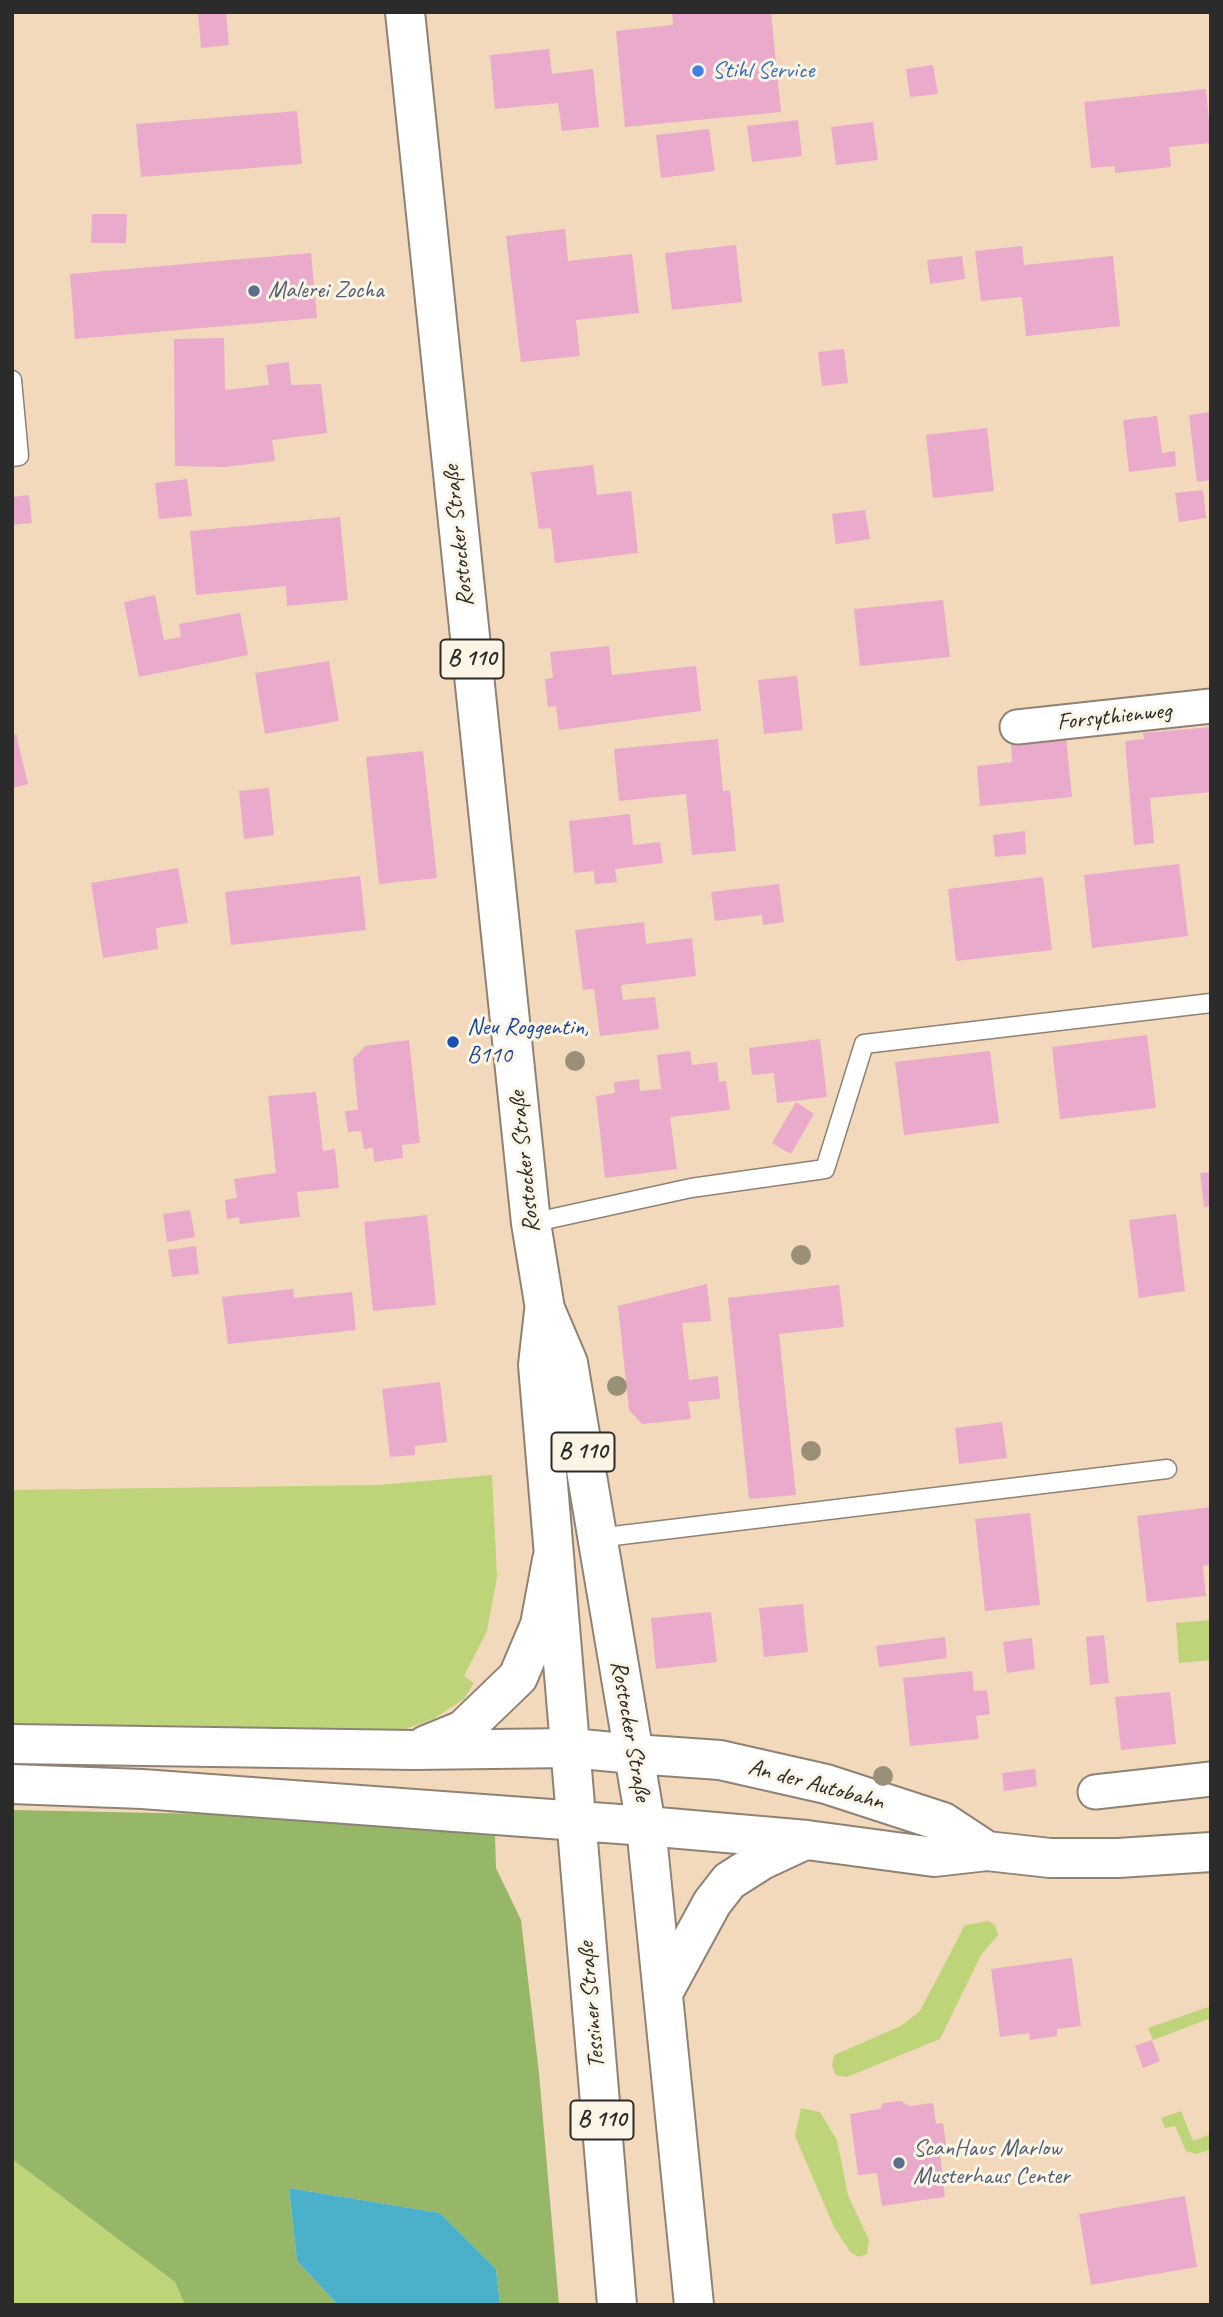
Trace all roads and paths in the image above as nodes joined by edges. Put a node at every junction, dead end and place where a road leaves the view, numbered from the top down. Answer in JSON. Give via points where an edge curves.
{"nodes":[{"id":1,"x":405,"y":12,"type":"edge"},
{"id":2,"x":12,"y":380,"type":"edge"},
{"id":3,"x":12,"y":457,"type":"edge"},
{"id":4,"x":1211,"y":706,"type":"edge"},
{"id":5,"x":1017,"y":727,"type":"dead end"},
{"id":6,"x":1211,"y":1003,"type":"edge"},
{"id":7,"x":531,"y":1223,"type":"junction"},
{"id":8,"x":545,"y":1309,"type":"junction"},
{"id":9,"x":1167,"y":1469,"type":"dead end"},
{"id":10,"x":597,"y":1538,"type":"junction"},
{"id":11,"x":552,"y":1560,"type":"junction"},
{"id":12,"x":12,"y":1744,"type":"edge"},
{"id":13,"x":571,"y":1748,"type":"junction"},
{"id":14,"x":414,"y":1750,"type":"junction"},
{"id":15,"x":634,"y":1754,"type":"junction"},
{"id":16,"x":1211,"y":1779,"type":"edge"},
{"id":17,"x":12,"y":1784,"type":"edge"},
{"id":18,"x":1095,"y":1792,"type":"dead end"},
{"id":19,"x":578,"y":1821,"type":"junction"},
{"id":20,"x":646,"y":1826,"type":"junction"},
{"id":21,"x":807,"y":1840,"type":"junction"},
{"id":22,"x":987,"y":1851,"type":"junction"},
{"id":23,"x":1211,"y":1852,"type":"edge"},
{"id":24,"x":663,"y":1993,"type":"junction"},
{"id":25,"x":617,"y":2305,"type":"edge"},
{"id":26,"x":694,"y":2305,"type":"edge"}],
"edges":[{"from":1,"to":7,"type":"main road","name":"Rostocker Straße","number":"B 110"},
{"from":2,"to":3,"type":"lane","via":[[19,456]]},
{"from":4,"to":5,"type":"street","name":"Forsythienweg"},
{"from":6,"to":7,"type":"lane","via":[[864,1044],[825,1169],[691,1188]]},
{"from":7,"to":8,"type":"main road","name":"Rostocker Straße","number":"B 110"},
{"from":8,"to":10,"type":"main road","name":"Rostocker Straße","number":"B 110","via":[[568,1363]]},
{"from":8,"to":11,"type":"main road","name":"Rostocker Straße","number":"B 110","via":[[538,1365]]},
{"from":9,"to":10,"type":"lane"},
{"from":10,"to":15,"type":"main road","name":"Rostocker Straße","number":"B 110"},
{"from":11,"to":13,"type":"main road","name":"Rostocker Straße","number":"B 110"},
{"from":11,"to":14,"type":"main road","via":[[540,1625],[518,1677],[463,1730]]},
{"from":12,"to":14,"type":"main road","name":"An der Autobahn"},
{"from":13,"to":14,"type":"main road","name":"An der Autobahn"},
{"from":13,"to":15,"type":"main road","name":"An der Autobahn"},
{"from":13,"to":19,"type":"main road","name":"Tessiner Straße","number":"B 110"},
{"from":15,"to":20,"type":"main road","name":"Rostocker Straße","number":"B 110"},
{"from":15,"to":22,"type":"main road","name":"An der Autobahn","via":[[720,1760],[826,1784],[943,1822]]},
{"from":16,"to":18,"type":"street"},
{"from":17,"to":19,"type":"main road","name":"An der Autobahn"},
{"from":19,"to":20,"type":"main road","name":"An der Autobahn"},
{"from":19,"to":25,"type":"main road","name":"Tessiner Straße","number":"B 110"},
{"from":20,"to":21,"type":"main road","name":"An der Autobahn"},
{"from":20,"to":24,"type":"main road","number":"B 110"},
{"from":21,"to":22,"type":"main road","name":"An der Autobahn","via":[[934,1857]]},
{"from":21,"to":24,"type":"main road","via":[[729,1881]]},
{"from":22,"to":23,"type":"main road","name":"An der Autobahn","via":[[1050,1858]]},
{"from":24,"to":26,"type":"main road","number":"B 110"}]}
